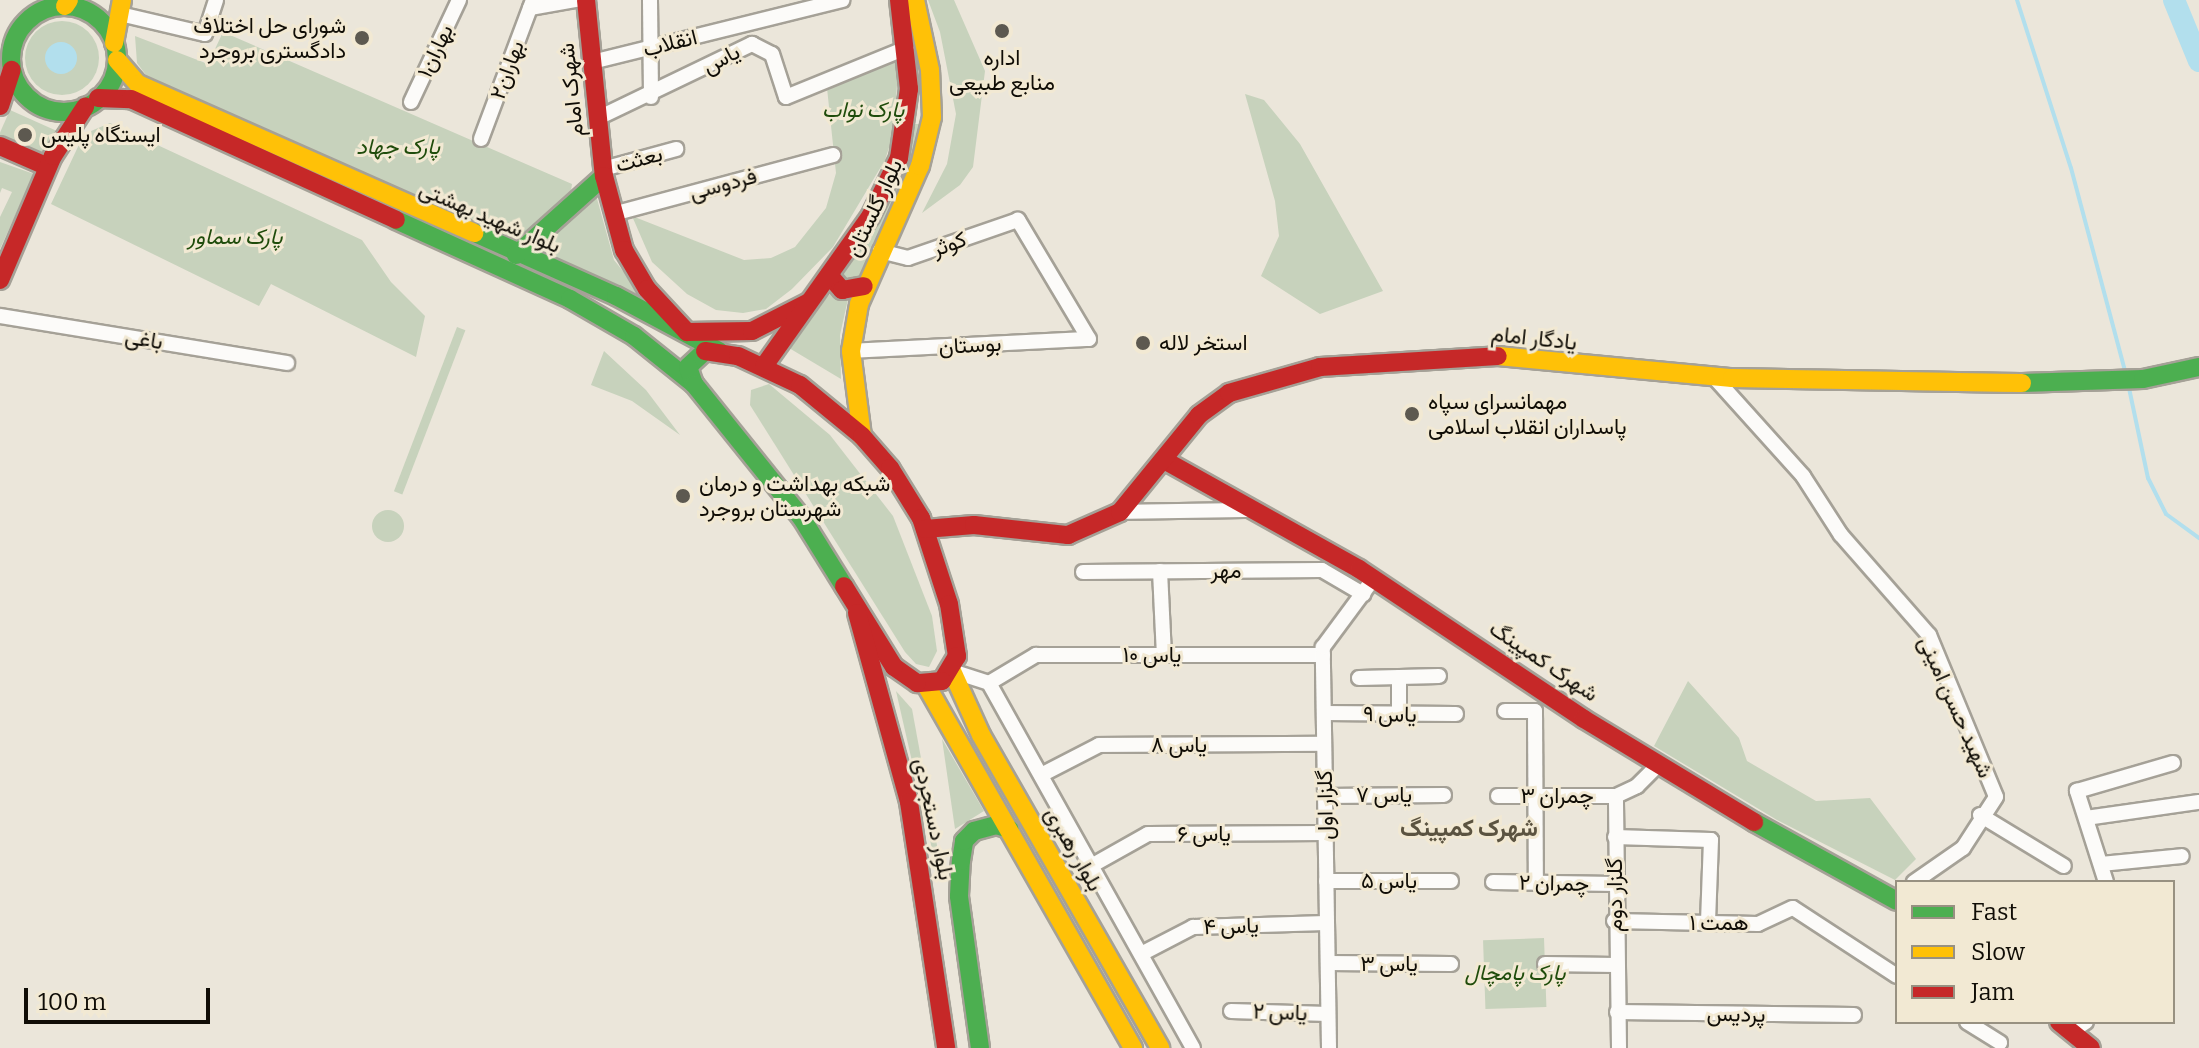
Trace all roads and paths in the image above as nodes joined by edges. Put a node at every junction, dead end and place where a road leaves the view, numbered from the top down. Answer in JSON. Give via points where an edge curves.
{"nodes":[{"id":1,"x":216,"y":0,"type":"edge"},
{"id":2,"x":459,"y":0,"type":"edge"},
{"id":3,"x":576,"y":0,"type":"edge"},
{"id":4,"x":586,"y":0,"type":"edge"},
{"id":5,"x":650,"y":0,"type":"edge"},
{"id":6,"x":842,"y":0,"type":"edge"},
{"id":7,"x":899,"y":0,"type":"edge"},
{"id":8,"x":915,"y":0,"type":"edge"},
{"id":9,"x":67,"y":3,"type":"edge"},
{"id":10,"x":532,"y":4,"type":"edge"},
{"id":11,"x":121,"y":7,"type":"edge"},
{"id":12,"x":26,"y":22,"type":"junction"},
{"id":13,"x":0,"y":24,"type":"edge"},
{"id":14,"x":650,"y":48,"type":"junction"},
{"id":15,"x":906,"y":48,"type":"junction"},
{"id":16,"x":116,"y":52,"type":"junction"},
{"id":17,"x":8,"y":59,"type":"edge"},
{"id":18,"x":592,"y":62,"type":"junction"},
{"id":19,"x":651,"y":97,"type":"junction"},
{"id":20,"x":411,"y":102,"type":"dead end"},
{"id":21,"x":92,"y":103,"type":"junction"},
{"id":22,"x":0,"y":106,"type":"edge"},
{"id":23,"x":598,"y":118,"type":"junction"},
{"id":24,"x":906,"y":126,"type":"junction"},
{"id":25,"x":931,"y":128,"type":"junction"},
{"id":26,"x":481,"y":139,"type":"dead end"},
{"id":27,"x":0,"y":146,"type":"edge"},
{"id":28,"x":676,"y":149,"type":"dead end"},
{"id":29,"x":833,"y":155,"type":"dead end"},
{"id":30,"x":48,"y":167,"type":"junction"},
{"id":31,"x":603,"y":172,"type":"junction"},
{"id":32,"x":613,"y":214,"type":"junction"},
{"id":33,"x":880,"y":251,"type":"junction"},
{"id":34,"x":516,"y":255,"type":"junction"},
{"id":35,"x":829,"y":275,"type":"junction"},
{"id":36,"x":0,"y":280,"type":"edge"},
{"id":37,"x":864,"y":286,"type":"junction"},
{"id":38,"x":809,"y":302,"type":"junction"},
{"id":39,"x":0,"y":316,"type":"edge"},
{"id":40,"x":687,"y":332,"type":"junction"},
{"id":41,"x":1089,"y":339,"type":"joint"},
{"id":42,"x":719,"y":351,"type":"junction"},
{"id":43,"x":851,"y":351,"type":"junction"},
{"id":44,"x":287,"y":363,"type":"dead end"},
{"id":45,"x":764,"y":366,"type":"junction"},
{"id":46,"x":2199,"y":367,"type":"edge"},
{"id":47,"x":1714,"y":377,"type":"junction"},
{"id":48,"x":694,"y":384,"type":"junction"},
{"id":49,"x":862,"y":436,"type":"junction"},
{"id":50,"x":1164,"y":460,"type":"junction"},
{"id":51,"x":1254,"y":510,"type":"junction"},
{"id":52,"x":1120,"y":512,"type":"junction"},
{"id":53,"x":925,"y":529,"type":"junction"},
{"id":54,"x":1160,"y":571,"type":"junction"},
{"id":55,"x":1083,"y":572,"type":"dead end"},
{"id":56,"x":1374,"y":578,"type":"junction"},
{"id":57,"x":1363,"y":594,"type":"junction"},
{"id":58,"x":854,"y":605,"type":"junction"},
{"id":59,"x":1164,"y":655,"type":"junction"},
{"id":60,"x":1323,"y":655,"type":"junction"},
{"id":61,"x":952,"y":671,"type":"junction"},
{"id":62,"x":1439,"y":676,"type":"dead end"},
{"id":63,"x":1399,"y":677,"type":"junction"},
{"id":64,"x":1359,"y":678,"type":"dead end"},
{"id":65,"x":989,"y":683,"type":"junction"},
{"id":66,"x":926,"y":685,"type":"junction"},
{"id":67,"x":1505,"y":711,"type":"dead end"},
{"id":68,"x":1324,"y":713,"type":"junction"},
{"id":69,"x":1399,"y":714,"type":"junction"},
{"id":70,"x":1456,"y":714,"type":"dead end"},
{"id":71,"x":1324,"y":744,"type":"junction"},
{"id":72,"x":2173,"y":763,"type":"dead end"},
{"id":73,"x":1659,"y":764,"type":"junction"},
{"id":74,"x":1041,"y":775,"type":"junction"},
{"id":75,"x":1444,"y":795,"type":"dead end"},
{"id":76,"x":1537,"y":795,"type":"junction"},
{"id":77,"x":1325,"y":796,"type":"junction"},
{"id":78,"x":1498,"y":796,"type":"dead end"},
{"id":79,"x":1616,"y":796,"type":"junction"},
{"id":80,"x":2199,"y":802,"type":"edge"},
{"id":81,"x":1980,"y":815,"type":"junction"},
{"id":82,"x":2086,"y":818,"type":"junction"},
{"id":83,"x":1009,"y":829,"type":"junction"},
{"id":84,"x":1326,"y":833,"type":"junction"},
{"id":85,"x":1615,"y":837,"type":"junction"},
{"id":86,"x":2182,"y":856,"type":"dead end"},
{"id":87,"x":2101,"y":864,"type":"junction"},
{"id":88,"x":1091,"y":866,"type":"junction"},
{"id":89,"x":2064,"y":866,"type":"dead end"},
{"id":90,"x":1917,"y":880,"type":"edge"},
{"id":91,"x":2105,"y":880,"type":"edge"},
{"id":92,"x":1326,"y":881,"type":"junction"},
{"id":93,"x":1451,"y":881,"type":"dead end"},
{"id":94,"x":1493,"y":882,"type":"dead end"},
{"id":95,"x":1536,"y":883,"type":"junction"},
{"id":96,"x":1615,"y":884,"type":"junction"},
{"id":97,"x":1895,"y":899,"type":"edge"},
{"id":98,"x":1614,"y":921,"type":"junction"},
{"id":99,"x":1327,"y":923,"type":"junction"},
{"id":100,"x":1708,"y":923,"type":"junction"},
{"id":101,"x":1141,"y":954,"type":"junction"},
{"id":102,"x":1328,"y":963,"type":"junction"},
{"id":103,"x":1451,"y":964,"type":"dead end"},
{"id":104,"x":1545,"y":964,"type":"dead end"},
{"id":105,"x":1615,"y":965,"type":"junction"},
{"id":106,"x":1895,"y":975,"type":"edge"},
{"id":107,"x":1231,"y":1011,"type":"dead end"},
{"id":108,"x":1617,"y":1012,"type":"junction"},
{"id":109,"x":1328,"y":1014,"type":"junction"},
{"id":110,"x":1854,"y":1015,"type":"dead end"},
{"id":111,"x":1970,"y":1024,"type":"edge"},
{"id":112,"x":2072,"y":1025,"type":"edge"},
{"id":113,"x":2000,"y":1043,"type":"dead end"},
{"id":114,"x":946,"y":1048,"type":"edge"},
{"id":115,"x":980,"y":1048,"type":"edge"},
{"id":116,"x":1133,"y":1048,"type":"edge"},
{"id":117,"x":1160,"y":1048,"type":"edge"},
{"id":118,"x":1193,"y":1048,"type":"edge"},
{"id":119,"x":1329,"y":1048,"type":"edge"},
{"id":120,"x":1619,"y":1048,"type":"edge"},
{"id":121,"x":2091,"y":1048,"type":"edge"}],
"edges":[{"from":1,"to":11,"type":"street","via":[[205,34]]},
{"from":2,"to":20,"type":"street","name":"بهاران۱"},
{"from":3,"to":10,"type":"street"},
{"from":4,"to":18,"type":"main road","name":"شهرک امام"},
{"from":5,"to":14,"type":"street"},
{"from":6,"to":14,"type":"street","name":"انقلاب"},
{"from":7,"to":15,"type":"main road","name":"بلوار گلستان"},
{"from":8,"to":25,"type":"main road","name":"بلوار گلستان","via":[[930,70]]},
{"from":9,"to":12,"type":"main road"},
{"from":9,"to":16,"type":"main road","via":[[96,17]]},
{"from":10,"to":26,"type":"street","name":"بهاران۲"},
{"from":11,"to":16,"type":"main road"},
{"from":12,"to":13,"type":"main road"},
{"from":12,"to":17,"type":"main road"},
{"from":14,"to":18,"type":"street","name":"انقلاب"},
{"from":14,"to":19,"type":"street"},
{"from":15,"to":19,"type":"street","name":"یاس","via":[[786,97],[772,54],[752,44]]},
{"from":15,"to":24,"type":"main road","name":"بلوار گلستان"},
{"from":16,"to":21,"type":"main road","via":[[111,83]]},
{"from":16,"to":34,"type":"main road","name":"بلوار شهید بهشتی","via":[[138,84]]},
{"from":17,"to":21,"type":"main road","via":[[34,102],[59,111]]},
{"from":17,"to":22,"type":"main road"},
{"from":18,"to":23,"type":"main road","name":"شهرک امام"},
{"from":19,"to":23,"type":"street","name":"یاس"},
{"from":21,"to":30,"type":"main road"},
{"from":21,"to":48,"type":"main road","name":"بلوار شهید بهشتی","via":[[131,99],[570,299],[634,336]]},
{"from":23,"to":31,"type":"main road","name":"شهرک امام"},
{"from":24,"to":25,"type":"main road","via":[[919,116]]},
{"from":24,"to":35,"type":"main road","name":"بلوار گلستان","via":[[884,191]]},
{"from":25,"to":33,"type":"main road","name":"بلوار گلستان","via":[[920,166]]},
{"from":27,"to":30,"type":"main road"},
{"from":28,"to":31,"type":"street","name":"بعثت"},
{"from":29,"to":32,"type":"street","name":"فردوسی"},
{"from":30,"to":36,"type":"main road"},
{"from":31,"to":32,"type":"main road","name":"شهرک امام"},
{"from":31,"to":34,"type":"main road"},
{"from":32,"to":40,"type":"main road","name":"شهرک امام","via":[[634,270]]},
{"from":33,"to":37,"type":"main road","name":"بلوار گلستان"},
{"from":33,"to":41,"type":"street","name":"کوثر","via":[[908,258],[1018,220]]},
{"from":34,"to":40,"type":"main road","name":"بلوار شهید بهشتی"},
{"from":35,"to":37,"type":"main road","via":[[842,290]]},
{"from":35,"to":38,"type":"main road","name":"بلوار گلستان"},
{"from":37,"to":43,"type":"main road","name":"بلوار گلستان"},
{"from":38,"to":40,"type":"main road","via":[[752,331]]},
{"from":38,"to":45,"type":"main road","name":"بلوار گلستان"},
{"from":39,"to":44,"type":"street","name":"باغی"},
{"from":40,"to":42,"type":"main road","name":"بلوار شهید بهشتی"},
{"from":41,"to":43,"type":"street","name":"بوستان"},
{"from":42,"to":45,"type":"main road","name":"بلوار شهید بهشتی"},
{"from":42,"to":48,"type":"main road","via":[[694,356],[688,367]]},
{"from":43,"to":49,"type":"main road","name":"بلوار گلستان"},
{"from":45,"to":49,"type":"main road","name":"بلوار شهید بهشتی","via":[[822,400]]},
{"from":46,"to":47,"type":"main road","name":"یادگار امام","via":[[2127,380]]},
{"from":47,"to":50,"type":"main road","name":"یادگار امام","via":[[1492,355],[1320,367],[1229,393],[1199,415]]},
{"from":47,"to":81,"type":"street","name":"شهید حسن امینی","via":[[1803,476],[1850,546],[1929,635],[1996,797]]},
{"from":48,"to":58,"type":"main road","name":"بلوار شهید بهشتی","via":[[801,517]]},
{"from":49,"to":53,"type":"main road","name":"بلوار شهید بهشتی","via":[[906,492]]},
{"from":50,"to":51,"type":"main road","name":"شهرک کمپینگ"},
{"from":50,"to":52,"type":"main road","name":"یادگار امام"},
{"from":51,"to":52,"type":"street"},
{"from":51,"to":56,"type":"main road","name":"شهرک کمپینگ"},
{"from":52,"to":53,"type":"main road","name":"یادگار امام","via":[[1068,535],[974,525]]},
{"from":53,"to":61,"type":"main road","name":"بلوار شهید بهشتی","via":[[954,630]]},
{"from":54,"to":55,"type":"street","name":"مهر"},
{"from":54,"to":57,"type":"street","name":"مهر","via":[[1322,570]]},
{"from":54,"to":59,"type":"street"},
{"from":56,"to":57,"type":"street"},
{"from":56,"to":73,"type":"main road","name":"شهرک کمپینگ"},
{"from":57,"to":60,"type":"street","via":[[1323,647]]},
{"from":58,"to":66,"type":"main road","via":[[894,667]]},
{"from":58,"to":114,"type":"main road","name":"بلوار دستجردی","via":[[909,802]]},
{"from":59,"to":60,"type":"street","name":"یاس ۱۰"},
{"from":59,"to":65,"type":"street","name":"یاس ۱۰","via":[[1036,655]]},
{"from":60,"to":68,"type":"street","name":"گلزار اول"},
{"from":61,"to":65,"type":"street"},
{"from":61,"to":66,"type":"main road","via":[[942,681]]},
{"from":61,"to":117,"type":"main road","name":"بلوار رهبری","via":[[981,735]]},
{"from":62,"to":63,"type":"street"},
{"from":63,"to":64,"type":"street"},
{"from":63,"to":69,"type":"street"},
{"from":65,"to":74,"type":"street"},
{"from":66,"to":83,"type":"main road","name":"بلوار رهبری"},
{"from":67,"to":76,"type":"street","via":[[1535,711]]},
{"from":68,"to":69,"type":"street","name":"یاس ۹"},
{"from":68,"to":71,"type":"street","name":"گلزار اول"},
{"from":69,"to":70,"type":"street","name":"یاس ۹"},
{"from":71,"to":74,"type":"street","name":"یاس ۸","via":[[1099,745]]},
{"from":71,"to":77,"type":"street","name":"گلزار اول"},
{"from":72,"to":82,"type":"street","via":[[2077,791]]},
{"from":73,"to":79,"type":"street","via":[[1637,786]]},
{"from":73,"to":97,"type":"main road","name":"شهرک کمپینگ","via":[[1793,846]]},
{"from":74,"to":88,"type":"street"},
{"from":75,"to":77,"type":"street","name":"یاس ۷"},
{"from":76,"to":78,"type":"street","name":"چمران ۳"},
{"from":76,"to":79,"type":"street","name":"چمران ۳"},
{"from":76,"to":95,"type":"street"},
{"from":77,"to":84,"type":"street","name":"گلزار اول"},
{"from":79,"to":85,"type":"street","name":"گلزار دوم"},
{"from":80,"to":82,"type":"street"},
{"from":81,"to":89,"type":"street"},
{"from":81,"to":90,"type":"street","name":"شهید حسن امینی","via":[[1963,848]]},
{"from":82,"to":87,"type":"street"},
{"from":83,"to":115,"type":"main road","name":"بلوار دستجردی","via":[[996,825],[974,831],[964,841],[961,861],[959,896]]},
{"from":83,"to":116,"type":"main road","name":"بلوار رهبری"},
{"from":84,"to":88,"type":"street","name":"یاس ۶","via":[[1148,834]]},
{"from":84,"to":92,"type":"street","name":"گلزار اول"},
{"from":85,"to":96,"type":"street","name":"گلزار دوم"},
{"from":85,"to":100,"type":"street","via":[[1711,840]]},
{"from":86,"to":87,"type":"street"},
{"from":87,"to":91,"type":"street"},
{"from":88,"to":101,"type":"street"},
{"from":92,"to":93,"type":"street","name":"یاس ۵"},
{"from":92,"to":99,"type":"street","name":"گلزار اول"},
{"from":94,"to":95,"type":"street","name":"چمران ۲"},
{"from":95,"to":96,"type":"street","name":"چمران ۲"},
{"from":96,"to":98,"type":"street","name":"گلزار دوم"},
{"from":98,"to":100,"type":"street","name":"همت ۱"},
{"from":98,"to":105,"type":"street","name":"گلزار دوم"},
{"from":99,"to":101,"type":"street","name":"یاس ۴","via":[[1193,927]]},
{"from":99,"to":102,"type":"street","name":"گلزار اول"},
{"from":100,"to":106,"type":"street","name":"همت ۱","via":[[1758,924],[1793,908]]},
{"from":101,"to":118,"type":"street"},
{"from":102,"to":103,"type":"street","name":"یاس ۳"},
{"from":102,"to":109,"type":"street","name":"گلزار اول"},
{"from":104,"to":105,"type":"street"},
{"from":105,"to":108,"type":"street","name":"گلزار دوم"},
{"from":107,"to":109,"type":"street","name":"یاس ۲"},
{"from":108,"to":110,"type":"street","name":"پردیس"},
{"from":108,"to":120,"type":"street","name":"گلزار دوم"},
{"from":109,"to":119,"type":"street","name":"گلزار اول"},
{"from":111,"to":113,"type":"street"},
{"from":112,"to":121,"type":"main road"}]}
